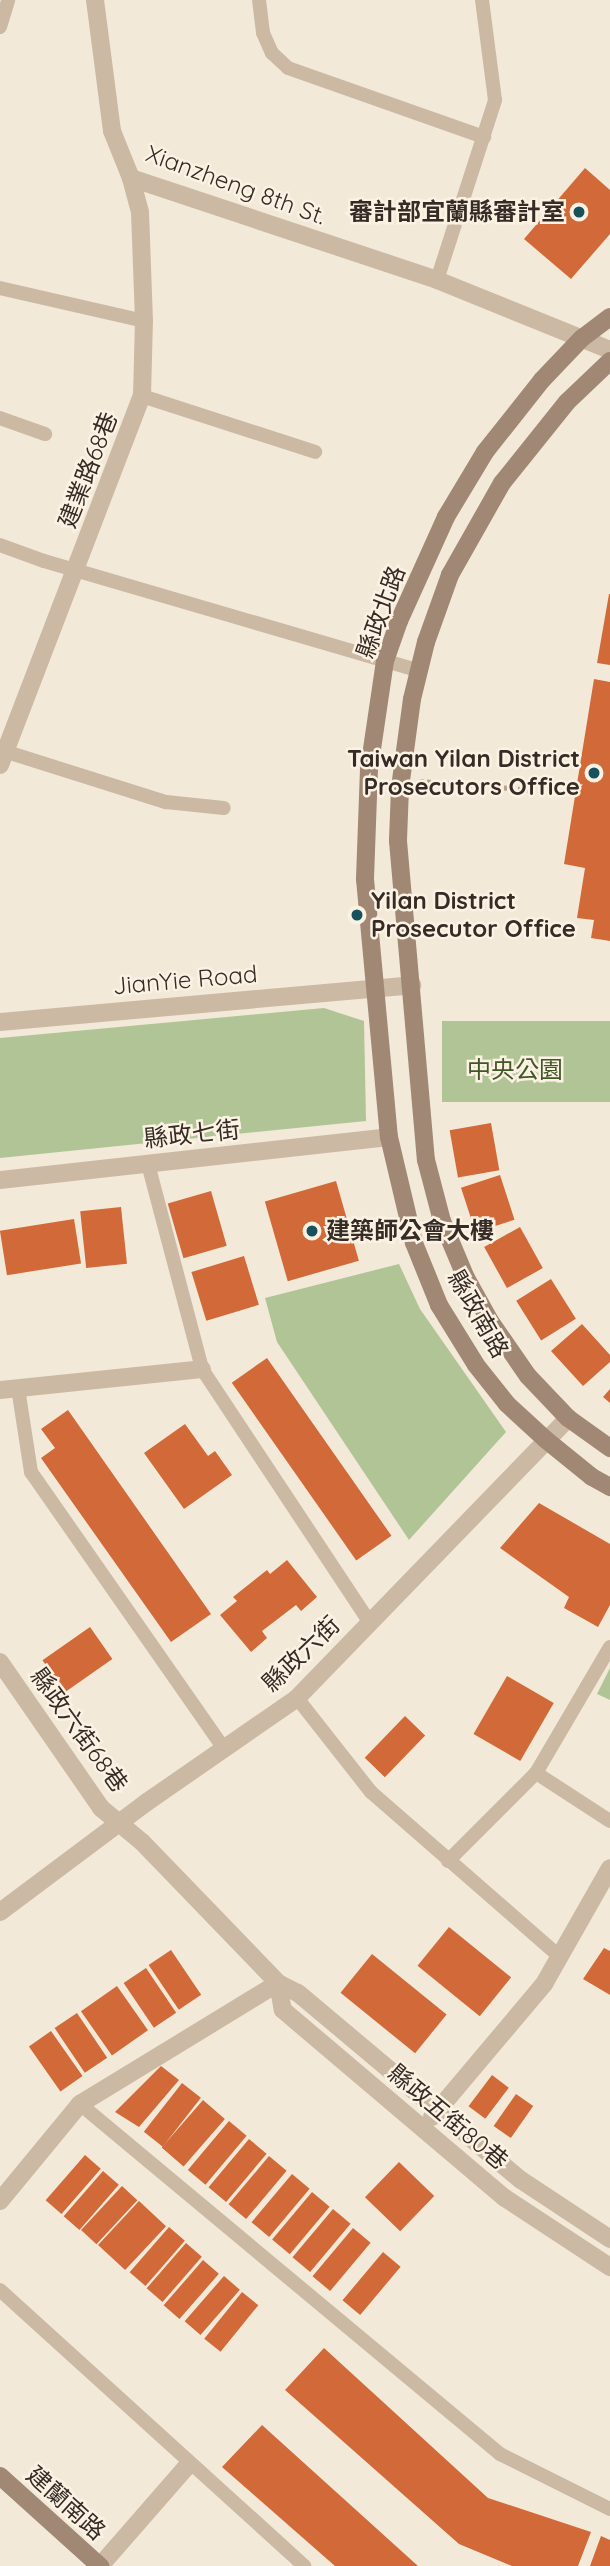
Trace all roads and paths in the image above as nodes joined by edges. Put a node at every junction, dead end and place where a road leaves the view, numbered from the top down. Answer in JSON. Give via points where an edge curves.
{"nodes":[{"id":1,"x":8,"y":0,"type":"edge"},
{"id":2,"x":95,"y":0,"type":"edge"},
{"id":3,"x":259,"y":0,"type":"edge"},
{"id":4,"x":482,"y":0,"type":"edge"},
{"id":5,"x":0,"y":27,"type":"edge"},
{"id":6,"x":484,"y":137,"type":"junction"},
{"id":7,"x":131,"y":178,"type":"junction"},
{"id":8,"x":438,"y":280,"type":"junction"},
{"id":9,"x":0,"y":288,"type":"edge"},
{"id":10,"x":610,"y":317,"type":"edge"},
{"id":11,"x":144,"y":321,"type":"junction"},
{"id":12,"x":582,"y":338,"type":"junction"},
{"id":13,"x":610,"y":350,"type":"edge"},
{"id":14,"x":610,"y":361,"type":"edge"},
{"id":15,"x":142,"y":396,"type":"junction"},
{"id":16,"x":0,"y":418,"type":"edge"},
{"id":17,"x":45,"y":434,"type":"dead end"},
{"id":18,"x":315,"y":452,"type":"dead end"},
{"id":19,"x":0,"y":545,"type":"edge"},
{"id":20,"x":76,"y":569,"type":"junction"},
{"id":21,"x":386,"y":661,"type":"junction"},
{"id":22,"x":419,"y":671,"type":"junction"},
{"id":23,"x":3,"y":759,"type":"edge"},
{"id":24,"x":401,"y":779,"type":"junction"},
{"id":25,"x":546,"y":791,"type":"dead end"},
{"id":26,"x":224,"y":808,"type":"dead end"},
{"id":27,"x":412,"y":985,"type":"junction"},
{"id":28,"x":374,"y":988,"type":"junction"},
{"id":29,"x":0,"y":1022,"type":"edge"},
{"id":30,"x":389,"y":1137,"type":"junction"},
{"id":31,"x":148,"y":1164,"type":"junction"},
{"id":32,"x":0,"y":1180,"type":"edge"},
{"id":33,"x":202,"y":1369,"type":"junction"},
{"id":34,"x":18,"y":1388,"type":"junction"},
{"id":35,"x":0,"y":1390,"type":"edge"},
{"id":36,"x":568,"y":1418,"type":"junction"},
{"id":37,"x":545,"y":1439,"type":"junction"},
{"id":38,"x":610,"y":1448,"type":"edge"},
{"id":39,"x":610,"y":1487,"type":"edge"},
{"id":40,"x":369,"y":1621,"type":"junction"},
{"id":41,"x":610,"y":1647,"type":"edge"},
{"id":42,"x":2,"y":1670,"type":"edge"},
{"id":43,"x":298,"y":1698,"type":"junction"},
{"id":44,"x":223,"y":1747,"type":"junction"},
{"id":45,"x":536,"y":1773,"type":"junction"},
{"id":46,"x":610,"y":1821,"type":"edge"},
{"id":47,"x":121,"y":1824,"type":"junction"},
{"id":48,"x":448,"y":1861,"type":"junction"},
{"id":49,"x":610,"y":1868,"type":"edge"},
{"id":50,"x":0,"y":1912,"type":"edge"},
{"id":51,"x":561,"y":1958,"type":"junction"},
{"id":52,"x":278,"y":1983,"type":"junction"},
{"id":53,"x":80,"y":2104,"type":"junction"},
{"id":54,"x":439,"y":2110,"type":"junction"},
{"id":55,"x":424,"y":2128,"type":"junction"},
{"id":56,"x":0,"y":2201,"type":"edge"},
{"id":57,"x":610,"y":2239,"type":"edge"},
{"id":58,"x":610,"y":2267,"type":"edge"},
{"id":59,"x":0,"y":2290,"type":"edge"},
{"id":60,"x":189,"y":2464,"type":"junction"},
{"id":61,"x":0,"y":2476,"type":"edge"},
{"id":62,"x":610,"y":2509,"type":"edge"},
{"id":63,"x":100,"y":2566,"type":"edge"},
{"id":64,"x":304,"y":2566,"type":"edge"}],
"edges":[{"from":1,"to":5,"type":"lane"},
{"from":2,"to":7,"type":"street","name":"Xianzheng 8th St.","via":[[112,131]]},
{"from":3,"to":6,"type":"lane","via":[[263,33],[272,53],[288,68]]},
{"from":4,"to":6,"type":"lane","via":[[495,100]]},
{"from":6,"to":8,"type":"lane"},
{"from":7,"to":8,"type":"street","name":"Xianzheng 8th St."},
{"from":7,"to":11,"type":"street","name":"建業路68巷","via":[[140,212]]},
{"from":8,"to":12,"type":"street","name":"Xianzheng 8th St."},
{"from":9,"to":11,"type":"lane"},
{"from":10,"to":12,"type":"street","name":"縣政北路"},
{"from":11,"to":15,"type":"street","name":"建業路68巷"},
{"from":12,"to":13,"type":"street","name":"Xianzheng 8th St."},
{"from":12,"to":21,"type":"street","name":"縣政北路","via":[[517,410],[452,506],[399,621]]},
{"from":14,"to":22,"type":"street","via":[[567,402],[494,495],[450,575]]},
{"from":15,"to":18,"type":"lane"},
{"from":15,"to":20,"type":"street","name":"建業路68巷"},
{"from":16,"to":17,"type":"lane"},
{"from":19,"to":20,"type":"lane"},
{"from":20,"to":21,"type":"lane"},
{"from":20,"to":23,"type":"street","name":"建業路68巷"},
{"from":21,"to":22,"type":"lane"},
{"from":21,"to":28,"type":"street","name":"縣政北路","via":[[369,769],[365,879]]},
{"from":22,"to":24,"type":"street"},
{"from":23,"to":26,"type":"lane","via":[[166,802]]},
{"from":24,"to":25,"type":"path"},
{"from":24,"to":27,"type":"street","via":[[398,841]]},
{"from":27,"to":28,"type":"street","name":"JianYie Road"},
{"from":27,"to":36,"type":"street","name":"縣政南路","via":[[426,1160],[442,1221],[490,1321],[528,1376]]},
{"from":28,"to":29,"type":"street","name":"JianYie Road"},
{"from":28,"to":30,"type":"street","name":"縣政南路"},
{"from":30,"to":31,"type":"street","name":"縣政七街"},
{"from":30,"to":37,"type":"street","name":"縣政南路","via":[[414,1243],[439,1305],[475,1365]]},
{"from":31,"to":32,"type":"street","name":"縣政七街"},
{"from":31,"to":33,"type":"lane"},
{"from":33,"to":34,"type":"street"},
{"from":33,"to":40,"type":"lane"},
{"from":34,"to":35,"type":"street"},
{"from":34,"to":44,"type":"lane","via":[[31,1472]]},
{"from":36,"to":37,"type":"street","name":"縣政六街"},
{"from":36,"to":38,"type":"street","name":"縣政南路"},
{"from":37,"to":39,"type":"street","name":"縣政南路"},
{"from":37,"to":40,"type":"street","name":"縣政六街"},
{"from":40,"to":43,"type":"street","name":"縣政六街"},
{"from":41,"to":45,"type":"lane"},
{"from":42,"to":47,"type":"street","name":"縣政六街68巷","via":[[101,1808]]},
{"from":43,"to":44,"type":"street","name":"縣政六街"},
{"from":43,"to":48,"type":"lane","via":[[371,1792]]},
{"from":44,"to":47,"type":"street","name":"縣政六街"},
{"from":45,"to":46,"type":"lane"},
{"from":45,"to":48,"type":"lane"},
{"from":47,"to":50,"type":"street","name":"縣政六街"},
{"from":47,"to":52,"type":"street","name":"縣政五街80巷"},
{"from":48,"to":51,"type":"lane"},
{"from":49,"to":51,"type":"street"},
{"from":51,"to":54,"type":"street"},
{"from":52,"to":53,"type":"street"},
{"from":52,"to":54,"type":"street","name":"縣政五街80巷","via":[[298,1993]]},
{"from":52,"to":55,"type":"street","name":"縣政五街80巷","via":[[283,2010]]},
{"from":53,"to":56,"type":"street"},
{"from":53,"to":62,"type":"lane","via":[[500,2454]]},
{"from":54,"to":55,"type":"street"},
{"from":54,"to":57,"type":"street","name":"縣政五街80巷","via":[[521,2180]]},
{"from":55,"to":58,"type":"street","name":"縣政五街80巷","via":[[505,2198]]},
{"from":59,"to":60,"type":"lane"},
{"from":60,"to":63,"type":"street"},
{"from":60,"to":64,"type":"lane"},
{"from":61,"to":63,"type":"street","name":"建蘭南路"}]}
